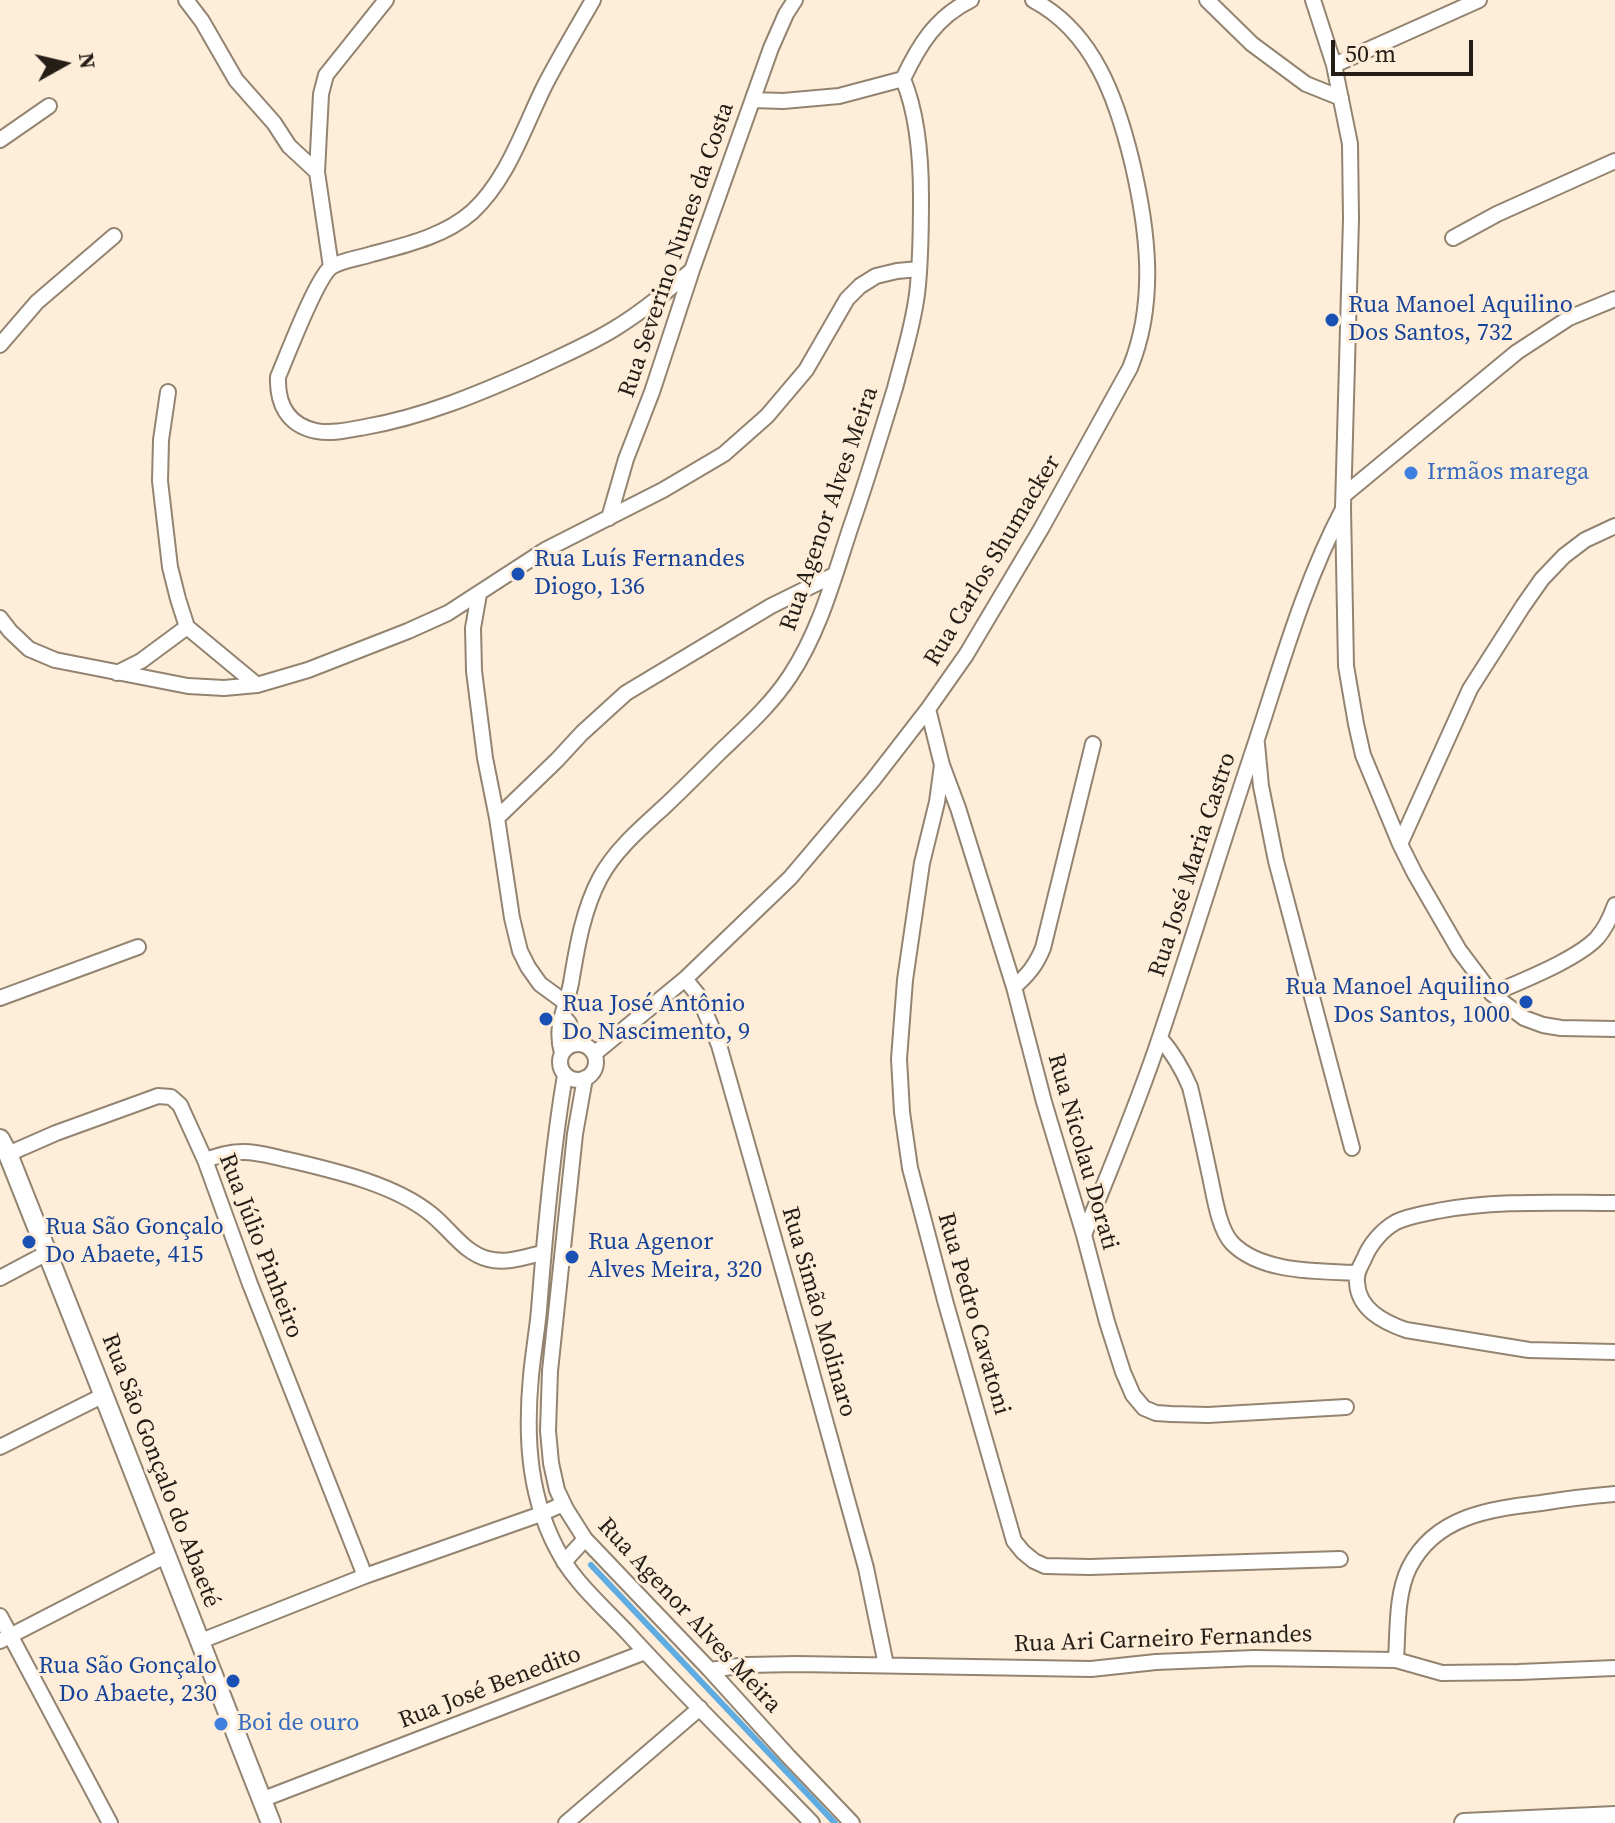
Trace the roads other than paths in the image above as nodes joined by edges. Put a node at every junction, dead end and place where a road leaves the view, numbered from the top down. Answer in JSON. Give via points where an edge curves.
{"nodes":[{"id":1,"x":186,"y":0,"type":"edge"},
{"id":2,"x":386,"y":0,"type":"edge"},
{"id":3,"x":593,"y":0,"type":"edge"},
{"id":4,"x":795,"y":0,"type":"edge"},
{"id":5,"x":971,"y":0,"type":"edge"},
{"id":6,"x":1033,"y":0,"type":"edge"},
{"id":7,"x":1207,"y":0,"type":"edge"},
{"id":8,"x":1313,"y":0,"type":"edge"},
{"id":9,"x":1479,"y":0,"type":"edge"},
{"id":10,"x":1334,"y":65,"type":"junction"},
{"id":11,"x":903,"y":79,"type":"junction"},
{"id":12,"x":1341,"y":98,"type":"junction"},
{"id":13,"x":753,"y":100,"type":"junction"},
{"id":14,"x":49,"y":106,"type":"dead end"},
{"id":15,"x":0,"y":140,"type":"edge"},
{"id":16,"x":1615,"y":161,"type":"edge"},
{"id":17,"x":317,"y":172,"type":"junction"},
{"id":18,"x":114,"y":236,"type":"dead end"},
{"id":19,"x":1453,"y":238,"type":"dead end"},
{"id":20,"x":331,"y":267,"type":"junction"},
{"id":21,"x":919,"y":269,"type":"junction"},
{"id":22,"x":692,"y":270,"type":"junction"},
{"id":23,"x":1615,"y":299,"type":"edge"},
{"id":24,"x":0,"y":345,"type":"edge"},
{"id":25,"x":168,"y":392,"type":"dead end"},
{"id":26,"x":1343,"y":502,"type":"junction"},
{"id":27,"x":609,"y":518,"type":"junction"},
{"id":28,"x":1615,"y":526,"type":"edge"},
{"id":29,"x":834,"y":575,"type":"junction"},
{"id":30,"x":479,"y":594,"type":"junction"},
{"id":31,"x":0,"y":618,"type":"edge"},
{"id":32,"x":187,"y":627,"type":"junction"},
{"id":33,"x":117,"y":673,"type":"junction"},
{"id":34,"x":257,"y":685,"type":"junction"},
{"id":35,"x":928,"y":709,"type":"junction"},
{"id":36,"x":1256,"y":740,"type":"junction"},
{"id":37,"x":1093,"y":744,"type":"dead end"},
{"id":38,"x":942,"y":765,"type":"junction"},
{"id":39,"x":497,"y":818,"type":"junction"},
{"id":40,"x":1400,"y":844,"type":"junction"},
{"id":41,"x":1615,"y":905,"type":"edge"},
{"id":42,"x":138,"y":947,"type":"dead end"},
{"id":43,"x":685,"y":979,"type":"junction"},
{"id":44,"x":1014,"y":987,"type":"junction"},
{"id":45,"x":1492,"y":994,"type":"junction"},
{"id":46,"x":0,"y":998,"type":"edge"},
{"id":47,"x":565,"y":1010,"type":"junction"},
{"id":48,"x":1615,"y":1029,"type":"edge"},
{"id":49,"x":1160,"y":1038,"type":"junction"},
{"id":50,"x":575,"y":1043,"type":"junction"},
{"id":51,"x":562,"y":1053,"type":"junction"},
{"id":52,"x":594,"y":1054,"type":"junction"},
{"id":53,"x":565,"y":1075,"type":"junction"},
{"id":54,"x":585,"y":1078,"type":"junction"},
{"id":55,"x":4,"y":1146,"type":"edge"},
{"id":56,"x":1352,"y":1148,"type":"dead end"},
{"id":57,"x":205,"y":1160,"type":"junction"},
{"id":58,"x":1615,"y":1203,"type":"edge"},
{"id":59,"x":1084,"y":1235,"type":"junction"},
{"id":60,"x":47,"y":1253,"type":"junction"},
{"id":61,"x":542,"y":1253,"type":"junction"},
{"id":62,"x":1357,"y":1273,"type":"junction"},
{"id":63,"x":0,"y":1278,"type":"edge"},
{"id":64,"x":1615,"y":1352,"type":"edge"},
{"id":65,"x":104,"y":1395,"type":"junction"},
{"id":66,"x":1346,"y":1407,"type":"dead end"},
{"id":67,"x":0,"y":1447,"type":"edge"},
{"id":68,"x":1615,"y":1494,"type":"edge"},
{"id":69,"x":563,"y":1504,"type":"junction"},
{"id":70,"x":541,"y":1514,"type":"junction"},
{"id":71,"x":585,"y":1539,"type":"junction"},
{"id":72,"x":167,"y":1555,"type":"junction"},
{"id":73,"x":1340,"y":1559,"type":"dead end"},
{"id":74,"x":564,"y":1562,"type":"junction"},
{"id":75,"x":365,"y":1576,"type":"junction"},
{"id":76,"x":0,"y":1616,"type":"edge"},
{"id":77,"x":5,"y":1638,"type":"edge"},
{"id":78,"x":201,"y":1641,"type":"junction"},
{"id":79,"x":645,"y":1652,"type":"junction"},
{"id":80,"x":1396,"y":1660,"type":"junction"},
{"id":81,"x":886,"y":1665,"type":"junction"},
{"id":82,"x":1615,"y":1668,"type":"edge"},
{"id":83,"x":710,"y":1670,"type":"junction"},
{"id":84,"x":700,"y":1708,"type":"junction"},
{"id":85,"x":261,"y":1800,"type":"junction"},
{"id":86,"x":1615,"y":1816,"type":"edge"},
{"id":87,"x":110,"y":1823,"type":"edge"},
{"id":88,"x":271,"y":1823,"type":"edge"},
{"id":89,"x":566,"y":1823,"type":"edge"},
{"id":90,"x":812,"y":1823,"type":"edge"},
{"id":91,"x":852,"y":1823,"type":"edge"},
{"id":92,"x":1464,"y":1823,"type":"edge"}],
"edges":[{"from":1,"to":17,"type":"street","via":[[236,80]]},
{"from":2,"to":17,"type":"street","via":[[326,75]]},
{"from":3,"to":20,"type":"street","via":[[507,163],[472,212],[420,240]]},
{"from":4,"to":13,"type":"street","name":"Rua Severino Nunes da Costa"},
{"from":5,"to":11,"type":"street","via":[[941,19]]},
{"from":6,"to":35,"type":"street","name":"Rua Carlos Shumacker","via":[[1078,36],[1113,95],[1148,253],[1144,318],[1138,348],[1108,409],[966,655]]},
{"from":7,"to":12,"type":"street","via":[[1252,44],[1306,84]]},
{"from":8,"to":10,"type":"street"},
{"from":9,"to":10,"type":"street"},
{"from":10,"to":12,"type":"street"},
{"from":11,"to":13,"type":"street","via":[[839,96]]},
{"from":11,"to":21,"type":"street","name":"Rua Agenor Alves Meira","via":[[919,148]]},
{"from":12,"to":26,"type":"street","via":[[1350,144],[1351,219]]},
{"from":13,"to":22,"type":"street","name":"Rua Severino Nunes da Costa"},
{"from":14,"to":15,"type":"street"},
{"from":16,"to":19,"type":"street"},
{"from":17,"to":20,"type":"street"},
{"from":18,"to":24,"type":"street","via":[[37,302]]},
{"from":20,"to":22,"type":"street","via":[[278,377],[281,406],[292,419],[327,432],[386,423],[501,384],[611,330]]},
{"from":21,"to":27,"type":"street","via":[[876,276],[860,286],[806,370],[748,435],[724,454]]},
{"from":21,"to":29,"type":"street","name":"Rua Agenor Alves Meira","via":[[905,349]]},
{"from":22,"to":27,"type":"street","name":"Rua Severino Nunes da Costa"},
{"from":23,"to":26,"type":"street","via":[[1569,318],[1517,352]]},
{"from":25,"to":32,"type":"street","via":[[160,481],[170,567]]},
{"from":26,"to":36,"type":"street","name":"Rua José Maria Castro","via":[[1306,589]]},
{"from":26,"to":40,"type":"street","via":[[1350,694],[1363,755]]},
{"from":27,"to":30,"type":"street","via":[[545,550]]},
{"from":28,"to":40,"type":"street","via":[[1564,556],[1523,606],[1470,689]]},
{"from":29,"to":39,"type":"street","via":[[771,606],[626,693]]},
{"from":29,"to":47,"type":"street","name":"Rua Agenor Alves Meira","via":[[817,625],[789,677],[601,877],[578,942]]},
{"from":30,"to":34,"type":"street","via":[[408,631]]},
{"from":30,"to":39,"type":"street","via":[[474,671]]},
{"from":31,"to":33,"type":"street","via":[[29,649]]},
{"from":32,"to":33,"type":"street"},
{"from":32,"to":34,"type":"street"},
{"from":33,"to":34,"type":"street","via":[[188,686]]},
{"from":35,"to":38,"type":"street","name":"Rua Nicolau Dorati"},
{"from":35,"to":43,"type":"street","name":"Rua Carlos Shumacker","via":[[790,878]]},
{"from":36,"to":49,"type":"street","name":"Rua José Maria Castro"},
{"from":36,"to":56,"type":"street","via":[[1276,861]]},
{"from":37,"to":44,"type":"street","via":[[1043,948],[1029,974]]},
{"from":38,"to":44,"type":"street","name":"Rua Nicolau Dorati"},
{"from":38,"to":73,"type":"street","name":"Rua Pedro Cavatoni","via":[[905,980],[899,1059],[902,1112],[910,1168],[1014,1541],[1045,1566]]},
{"from":39,"to":47,"type":"street","via":[[520,951],[540,984]]},
{"from":40,"to":45,"type":"street","via":[[1439,919]]},
{"from":41,"to":45,"type":"street","via":[[1598,937],[1584,950]]},
{"from":42,"to":46,"type":"street"},
{"from":43,"to":52,"type":"street","name":"Rua Carlos Shumacker"},
{"from":43,"to":81,"type":"street","name":"Rua Simão Molinaro","via":[[698,995],[719,1045],[862,1555]]},
{"from":44,"to":59,"type":"street","name":"Rua Nicolau Dorati"},
{"from":45,"to":48,"type":"street","via":[[1543,1025]]},
{"from":47,"to":50,"type":"street"},
{"from":47,"to":51,"type":"street","name":"Rua Agenor Alves Meira","via":[[558,1032]]},
{"from":49,"to":59,"type":"street","name":"Rua José Maria Castro"},
{"from":49,"to":62,"type":"street","via":[[1190,1087],[1229,1240],[1269,1263]]},
{"from":50,"to":51,"type":"street"},
{"from":50,"to":52,"type":"street"},
{"from":51,"to":53,"type":"street"},
{"from":52,"to":54,"type":"street","via":[[593,1071]]},
{"from":53,"to":54,"type":"street"},
{"from":53,"to":61,"type":"street"},
{"from":54,"to":69,"type":"street","name":"Rua Agenor Alves Meira","via":[[550,1371],[551,1463]]},
{"from":55,"to":57,"type":"street","name":"Rua Júlio Pinheiro","via":[[158,1096],[180,1105]]},
{"from":55,"to":60,"type":"street","name":"Rua São Gonçalo do Abaeté"},
{"from":57,"to":61,"type":"street","via":[[254,1152],[316,1167],[410,1200],[485,1259],[500,1262]]},
{"from":57,"to":75,"type":"street","name":"Rua Júlio Pinheiro"},
{"from":58,"to":62,"type":"street","via":[[1493,1204],[1411,1216],[1382,1232]]},
{"from":59,"to":66,"type":"street","name":"Rua Nicolau Dorati","via":[[1123,1372],[1144,1408],[1208,1415]]},
{"from":60,"to":63,"type":"street"},
{"from":60,"to":65,"type":"street","name":"Rua São Gonçalo do Abaeté"},
{"from":61,"to":70,"type":"street","via":[[528,1439]]},
{"from":62,"to":64,"type":"street","via":[[1363,1301],[1375,1315],[1406,1330],[1529,1350]]},
{"from":65,"to":67,"type":"street"},
{"from":65,"to":72,"type":"street","name":"Rua São Gonçalo do Abaeté"},
{"from":68,"to":80,"type":"street","via":[[1478,1513],[1427,1543],[1403,1586]]},
{"from":69,"to":70,"type":"street"},
{"from":69,"to":71,"type":"street","name":"Rua Agenor Alves Meira"},
{"from":70,"to":74,"type":"street"},
{"from":70,"to":75,"type":"street"},
{"from":71,"to":74,"type":"street"},
{"from":71,"to":83,"type":"street","name":"Rua Agenor Alves Meira"},
{"from":72,"to":77,"type":"street"},
{"from":72,"to":78,"type":"street","name":"Rua São Gonçalo do Abaeté"},
{"from":74,"to":79,"type":"street"},
{"from":75,"to":78,"type":"street"},
{"from":76,"to":77,"type":"street"},
{"from":77,"to":87,"type":"street"},
{"from":78,"to":85,"type":"street","name":"Rua São Gonçalo do Abaeté"},
{"from":79,"to":84,"type":"street"},
{"from":79,"to":85,"type":"street","name":"Rua José Benedito"},
{"from":80,"to":81,"type":"street","name":"Rua Ari Carneiro Fernandes","via":[[1254,1658],[1091,1669]]},
{"from":80,"to":82,"type":"street","name":"Rua Ari Carneiro Fernandes","via":[[1442,1673]]},
{"from":81,"to":83,"type":"street","name":"Rua Ari Carneiro Fernandes","via":[[768,1664]]},
{"from":83,"to":91,"type":"street","name":"Rua Agenor Alves Meira"},
{"from":84,"to":89,"type":"street"},
{"from":84,"to":90,"type":"street"},
{"from":85,"to":88,"type":"street","name":"Rua São Gonçalo do Abaeté"},
{"from":86,"to":92,"type":"street"}]}
